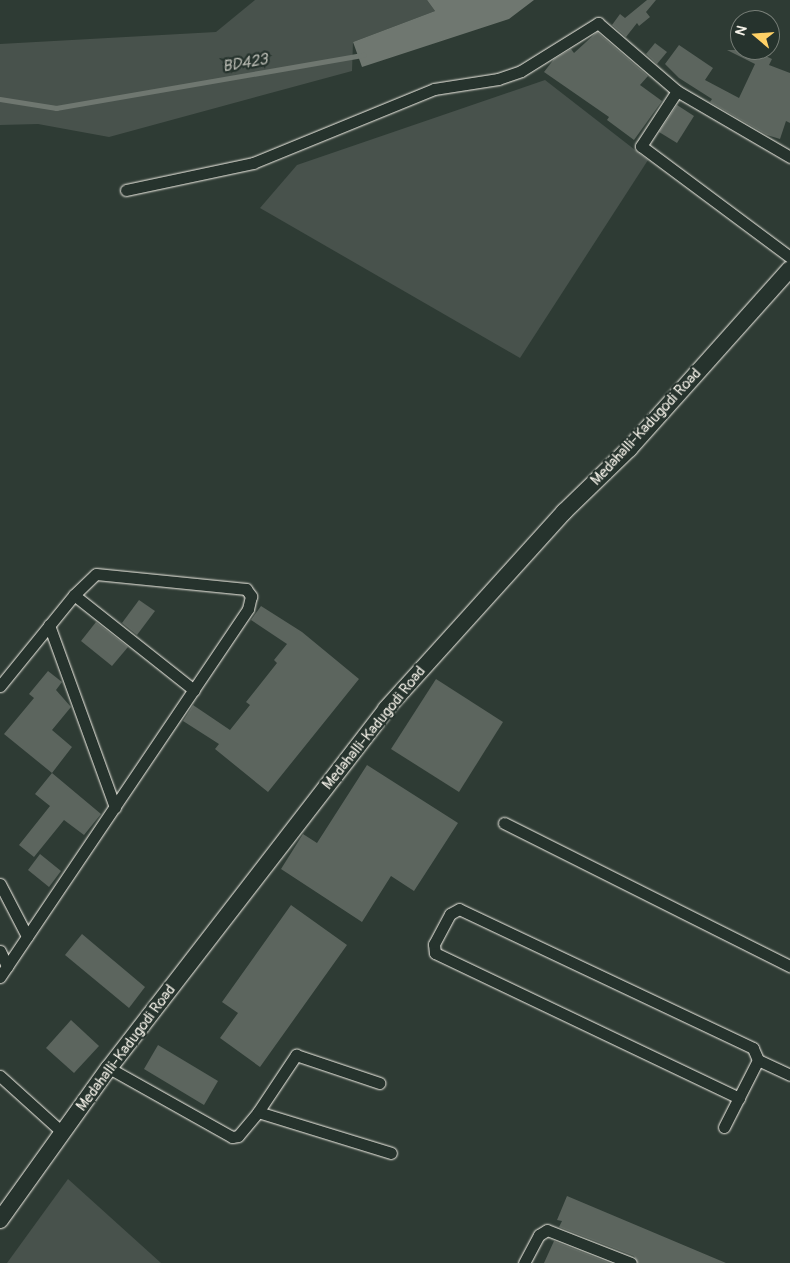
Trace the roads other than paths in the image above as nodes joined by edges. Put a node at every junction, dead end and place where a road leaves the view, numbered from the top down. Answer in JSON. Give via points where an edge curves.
{"nodes":[{"id":1,"x":677,"y":91,"type":"junction"},
{"id":2,"x":790,"y":157,"type":"edge"},
{"id":3,"x":126,"y":190,"type":"dead end"},
{"id":4,"x":790,"y":268,"type":"edge"},
{"id":5,"x":74,"y":595,"type":"junction"},
{"id":6,"x":49,"y":625,"type":"junction"},
{"id":7,"x":0,"y":686,"type":"edge"},
{"id":8,"x":194,"y":690,"type":"junction"},
{"id":9,"x":115,"y":807,"type":"junction"},
{"id":10,"x":504,"y":823,"type":"dead end"},
{"id":11,"x":0,"y":884,"type":"edge"},
{"id":12,"x":27,"y":936,"type":"junction"},
{"id":13,"x":0,"y":951,"type":"edge"},
{"id":14,"x":7,"y":966,"type":"junction"},
{"id":15,"x":790,"y":966,"type":"edge"},
{"id":16,"x":0,"y":977,"type":"edge"},
{"id":17,"x":758,"y":1060,"type":"junction"},
{"id":18,"x":109,"y":1068,"type":"junction"},
{"id":19,"x":790,"y":1075,"type":"edge"},
{"id":20,"x":0,"y":1076,"type":"edge"},
{"id":21,"x":380,"y":1083,"type":"dead end"},
{"id":22,"x":739,"y":1098,"type":"junction"},
{"id":23,"x":258,"y":1112,"type":"junction"},
{"id":24,"x":724,"y":1127,"type":"dead end"},
{"id":25,"x":63,"y":1133,"type":"junction"},
{"id":26,"x":391,"y":1153,"type":"dead end"},
{"id":27,"x":0,"y":1220,"type":"edge"},
{"id":28,"x":524,"y":1263,"type":"edge"},
{"id":29,"x":631,"y":1263,"type":"edge"}],
"edges":[{"from":1,"to":2,"type":"street"},
{"from":1,"to":3,"type":"street","via":[[598,23],[521,71],[498,79],[434,89],[253,163]]},
{"from":1,"to":4,"type":"street","via":[[641,146]]},
{"from":4,"to":18,"type":"street","name":"Medahalli-Kadugodi Road","via":[[629,449],[564,512],[386,709]]},
{"from":5,"to":6,"type":"street"},
{"from":5,"to":8,"type":"street"},
{"from":5,"to":8,"type":"street","via":[[92,577],[102,574],[246,589],[252,596],[248,609]]},
{"from":6,"to":7,"type":"street"},
{"from":6,"to":9,"type":"street"},
{"from":8,"to":9,"type":"street"},
{"from":9,"to":12,"type":"street"},
{"from":10,"to":15,"type":"street"},
{"from":11,"to":12,"type":"street"},
{"from":12,"to":14,"type":"street"},
{"from":13,"to":14,"type":"street"},
{"from":14,"to":16,"type":"street"},
{"from":17,"to":19,"type":"street"},
{"from":17,"to":22,"type":"street"},
{"from":17,"to":22,"type":"street","via":[[752,1048],[459,909],[450,914],[434,944],[436,953]]},
{"from":18,"to":23,"type":"street","via":[[232,1137],[238,1136]]},
{"from":18,"to":25,"type":"street","name":"Medahalli-Kadugodi Road"},
{"from":20,"to":25,"type":"street"},
{"from":21,"to":23,"type":"street","via":[[296,1054]]},
{"from":22,"to":24,"type":"street"},
{"from":23,"to":26,"type":"street"},
{"from":25,"to":27,"type":"street","name":"Medahalli-Kadugodi Road"},
{"from":28,"to":29,"type":"street","via":[[538,1236],[547,1230]]}]}
